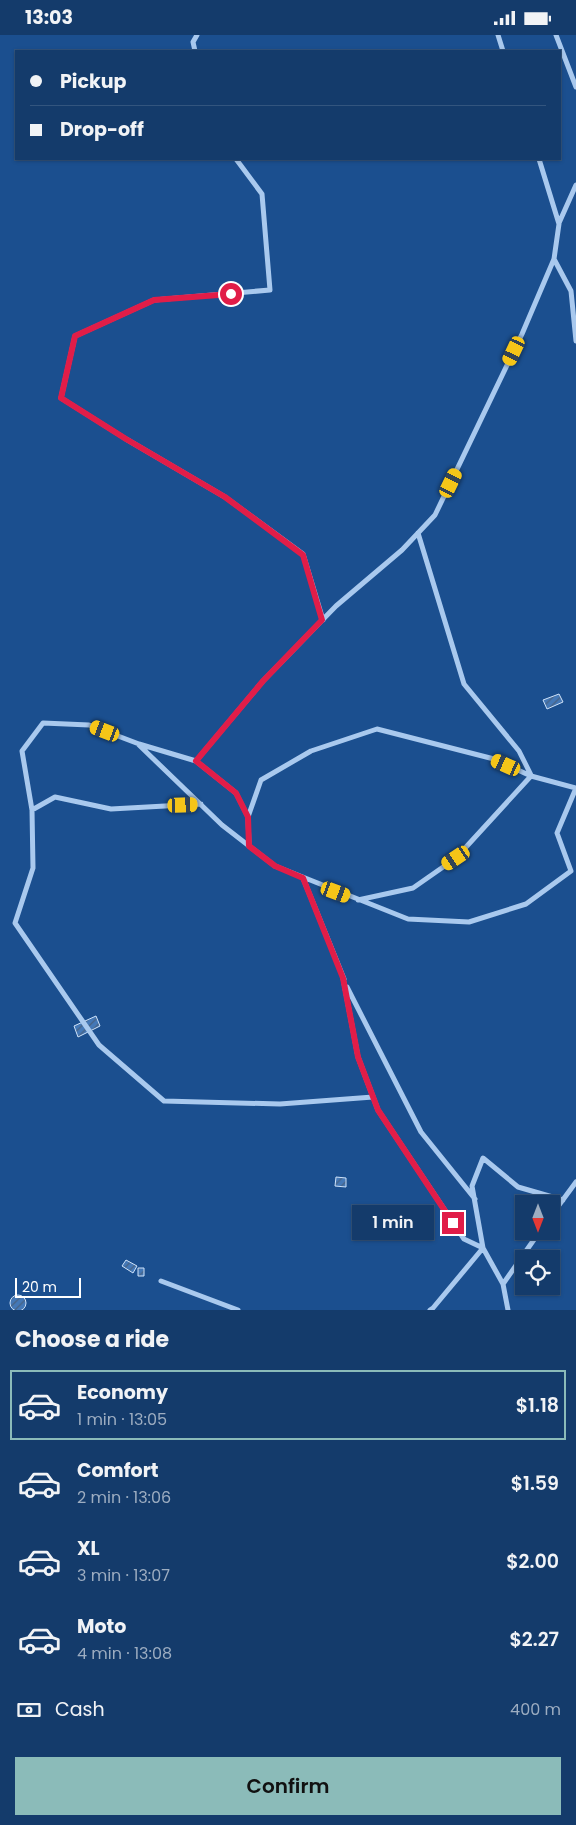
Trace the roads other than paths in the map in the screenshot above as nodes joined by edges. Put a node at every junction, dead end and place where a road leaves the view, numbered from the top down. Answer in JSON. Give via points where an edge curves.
{"nodes":[{"id":1,"x":197,"y":35,"type":"edge"},
{"id":2,"x":498,"y":35,"type":"edge"},
{"id":3,"x":556,"y":35,"type":"edge"},
{"id":4,"x":195,"y":50,"type":"edge"},
{"id":5,"x":503,"y":50,"type":"edge"},
{"id":6,"x":576,"y":87,"type":"edge"},
{"id":7,"x":237,"y":160,"type":"edge"},
{"id":8,"x":540,"y":160,"type":"edge"},
{"id":9,"x":576,"y":185,"type":"edge"},
{"id":10,"x":559,"y":224,"type":"junction"},
{"id":11,"x":554,"y":259,"type":"junction"},
{"id":12,"x":576,"y":341,"type":"edge"},
{"id":13,"x":418,"y":533,"type":"junction"},
{"id":14,"x":322,"y":620,"type":"junction"},
{"id":15,"x":138,"y":744,"type":"junction"},
{"id":16,"x":196,"y":761,"type":"junction"},
{"id":17,"x":531,"y":776,"type":"junction"},
{"id":18,"x":200,"y":805,"type":"junction"},
{"id":19,"x":32,"y":810,"type":"junction"},
{"id":20,"x":248,"y":817,"type":"junction"},
{"id":21,"x":249,"y":846,"type":"junction"},
{"id":22,"x":303,"y":878,"type":"junction"},
{"id":23,"x":358,"y":900,"type":"junction"},
{"id":24,"x":343,"y":978,"type":"junction"},
{"id":25,"x":373,"y":1097,"type":"junction"},
{"id":26,"x":576,"y":1183,"type":"edge"},
{"id":27,"x":474,"y":1199,"type":"junction"},
{"id":28,"x":563,"y":1200,"type":"junction"},
{"id":29,"x":560,"y":1204,"type":"edge"},
{"id":30,"x":534,"y":1240,"type":"edge"},
{"id":31,"x":483,"y":1248,"type":"junction"},
{"id":32,"x":161,"y":1281,"type":"dead end"},
{"id":33,"x":502,"y":1284,"type":"junction"},
{"id":34,"x":238,"y":1310,"type":"edge"},
{"id":35,"x":430,"y":1310,"type":"edge"},
{"id":36,"x":508,"y":1310,"type":"edge"}],
"edges":[{"from":1,"to":4,"type":"street","via":[[193,42]]},
{"from":2,"to":5,"type":"street"},
{"from":3,"to":6,"type":"street"},
{"from":7,"to":14,"type":"street","via":[[262,194],[270,291],[154,300],[75,336],[61,398],[225,497],[303,555]]},
{"from":8,"to":10,"type":"street"},
{"from":9,"to":10,"type":"street"},
{"from":10,"to":11,"type":"street"},
{"from":11,"to":12,"type":"street","via":[[572,291]]},
{"from":11,"to":13,"type":"street","via":[[522,334],[435,515]]},
{"from":13,"to":14,"type":"street"},
{"from":13,"to":17,"type":"street","via":[[464,685],[519,751]]},
{"from":14,"to":16,"type":"street","via":[[263,681]]},
{"from":15,"to":16,"type":"street"},
{"from":15,"to":18,"type":"street"},
{"from":15,"to":19,"type":"street","via":[[89,725],[43,723],[22,751]]},
{"from":16,"to":20,"type":"street","via":[[236,793]]},
{"from":17,"to":20,"type":"street","via":[[494,759],[377,729],[311,751],[261,780]]},
{"from":17,"to":23,"type":"street","via":[[456,858],[412,887]]},
{"from":17,"to":23,"type":"street","via":[[576,788],[557,833],[571,871],[526,904],[469,922],[408,919]]},
{"from":18,"to":19,"type":"street","via":[[111,809],[55,797]]},
{"from":18,"to":21,"type":"street"},
{"from":19,"to":25,"type":"street","via":[[33,868],[15,923],[99,1045],[164,1101],[280,1104]]},
{"from":20,"to":21,"type":"street"},
{"from":21,"to":22,"type":"street","via":[[275,866]]},
{"from":22,"to":23,"type":"street"},
{"from":22,"to":24,"type":"street"},
{"from":24,"to":25,"type":"street","via":[[358,1057]]},
{"from":24,"to":27,"type":"street","via":[[421,1132]]},
{"from":25,"to":31,"type":"street","via":[[378,1110],[464,1239]]},
{"from":26,"to":28,"type":"street"},
{"from":27,"to":28,"type":"street","via":[[472,1186],[483,1158],[518,1187]]},
{"from":27,"to":31,"type":"street"},
{"from":28,"to":29,"type":"street"},
{"from":30,"to":33,"type":"street"},
{"from":31,"to":33,"type":"street"},
{"from":31,"to":35,"type":"street"},
{"from":32,"to":34,"type":"street"},
{"from":33,"to":36,"type":"street"}]}
